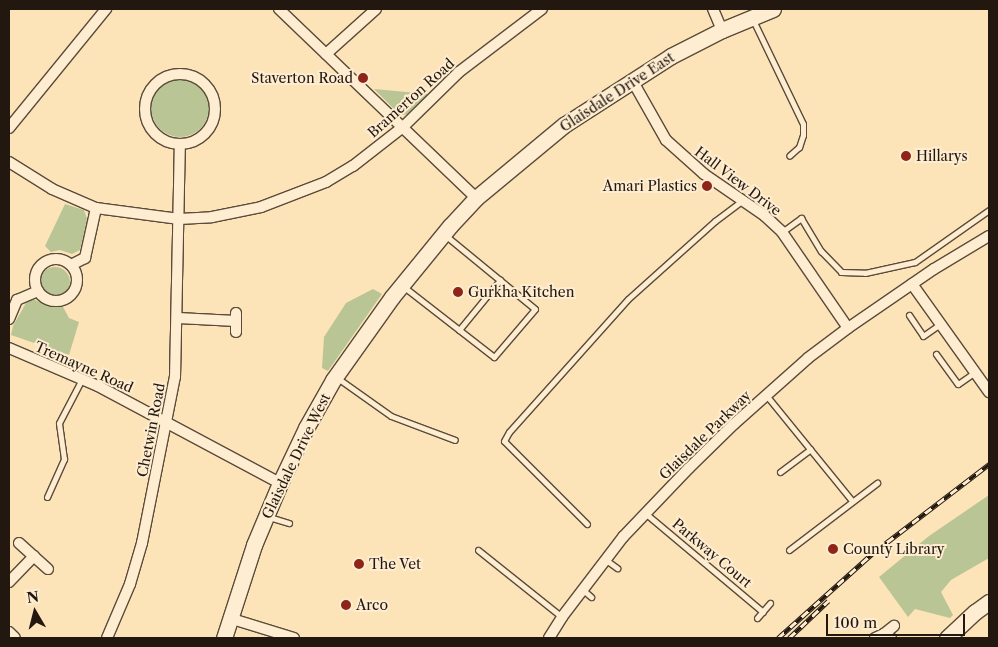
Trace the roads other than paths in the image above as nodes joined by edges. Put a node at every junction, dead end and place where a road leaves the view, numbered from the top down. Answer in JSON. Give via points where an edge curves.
{"nodes":[{"id":1,"x":106,"y":9,"type":"edge"},
{"id":2,"x":279,"y":9,"type":"edge"},
{"id":3,"x":376,"y":9,"type":"edge"},
{"id":4,"x":542,"y":9,"type":"edge"},
{"id":5,"x":713,"y":9,"type":"edge"},
{"id":6,"x":773,"y":9,"type":"edge"},
{"id":7,"x":752,"y":17,"type":"junction"},
{"id":8,"x":722,"y":30,"type":"junction"},
{"id":9,"x":326,"y":54,"type":"junction"},
{"id":10,"x":632,"y":80,"type":"junction"},
{"id":11,"x":403,"y":127,"type":"junction"},
{"id":12,"x":9,"y":128,"type":"edge"},
{"id":13,"x":180,"y":144,"type":"junction"},
{"id":14,"x":790,"y":156,"type":"dead end"},
{"id":15,"x":9,"y":162,"type":"edge"},
{"id":16,"x":476,"y":198,"type":"junction"},
{"id":17,"x":743,"y":200,"type":"junction"},
{"id":18,"x":96,"y":208,"type":"junction"},
{"id":19,"x":989,"y":210,"type":"edge"},
{"id":20,"x":179,"y":219,"type":"junction"},
{"id":21,"x":782,"y":232,"type":"junction"},
{"id":22,"x":444,"y":233,"type":"junction"},
{"id":23,"x":989,"y":238,"type":"edge"},
{"id":24,"x":72,"y":265,"type":"junction"},
{"id":25,"x":500,"y":280,"type":"junction"},
{"id":26,"x":912,"y":284,"type":"junction"},
{"id":27,"x":402,"y":285,"type":"junction"},
{"id":28,"x":38,"y":291,"type":"junction"},
{"id":29,"x":909,"y":315,"type":"dead end"},
{"id":30,"x":178,"y":318,"type":"junction"},
{"id":31,"x":9,"y":319,"type":"edge"},
{"id":32,"x":236,"y":322,"type":"dead end"},
{"id":33,"x":941,"y":324,"type":"junction"},
{"id":34,"x":848,"y":328,"type":"junction"},
{"id":35,"x":459,"y":330,"type":"junction"},
{"id":36,"x":9,"y":348,"type":"edge"},
{"id":37,"x":936,"y":354,"type":"dead end"},
{"id":38,"x":975,"y":371,"type":"junction"},
{"id":39,"x":336,"y":377,"type":"junction"},
{"id":40,"x":82,"y":379,"type":"junction"},
{"id":41,"x":989,"y":392,"type":"edge"},
{"id":42,"x":766,"y":395,"type":"junction"},
{"id":43,"x":165,"y":420,"type":"junction"},
{"id":44,"x":455,"y":440,"type":"dead end"},
{"id":45,"x":810,"y":449,"type":"junction"},
{"id":46,"x":780,"y":472,"type":"dead end"},
{"id":47,"x":280,"y":482,"type":"junction"},
{"id":48,"x":877,"y":483,"type":"dead end"},
{"id":49,"x":47,"y":498,"type":"dead end"},
{"id":50,"x":852,"y":501,"type":"junction"},
{"id":51,"x":645,"y":513,"type":"junction"},
{"id":52,"x":266,"y":516,"type":"junction"},
{"id":53,"x":289,"y":523,"type":"dead end"},
{"id":54,"x":587,"y":524,"type":"dead end"},
{"id":55,"x":19,"y":542,"type":"dead end"},
{"id":56,"x":478,"y":550,"type":"dead end"},
{"id":57,"x":789,"y":550,"type":"dead end"},
{"id":58,"x":34,"y":556,"type":"junction"},
{"id":59,"x":606,"y":560,"type":"junction"},
{"id":60,"x":617,"y":568,"type":"dead end"},
{"id":61,"x":48,"y":569,"type":"dead end"},
{"id":62,"x":9,"y":582,"type":"edge"},
{"id":63,"x":989,"y":602,"type":"edge"},
{"id":64,"x":770,"y":603,"type":"dead end"},
{"id":65,"x":763,"y":612,"type":"junction"},
{"id":66,"x":562,"y":617,"type":"junction"},
{"id":67,"x":229,"y":618,"type":"junction"},
{"id":68,"x":757,"y":618,"type":"dead end"},
{"id":69,"x":894,"y":626,"type":"dead end"},
{"id":70,"x":9,"y":632,"type":"edge"},
{"id":71,"x":883,"y":637,"type":"edge"},
{"id":72,"x":15,"y":638,"type":"edge"},
{"id":73,"x":107,"y":638,"type":"edge"},
{"id":74,"x":224,"y":638,"type":"edge"},
{"id":75,"x":294,"y":638,"type":"edge"},
{"id":76,"x":549,"y":638,"type":"edge"},
{"id":77,"x":947,"y":638,"type":"edge"}],
"edges":[{"from":1,"to":12,"type":"street"},
{"from":2,"to":9,"type":"street"},
{"from":3,"to":9,"type":"street"},
{"from":4,"to":11,"type":"street","name":"Bramerton Road","via":[[459,72]]},
{"from":5,"to":8,"type":"street"},
{"from":6,"to":7,"type":"street","name":"Glaisdale Drive East"},
{"from":7,"to":8,"type":"street","name":"Glaisdale Drive East"},
{"from":7,"to":14,"type":"lane","via":[[803,124],[799,147]]},
{"from":8,"to":10,"type":"street","name":"Glaisdale Drive East"},
{"from":9,"to":11,"type":"street"},
{"from":10,"to":16,"type":"street","name":"Glaisdale Drive East","via":[[564,125]]},
{"from":10,"to":17,"type":"street","name":"Hall View Drive","via":[[666,140],[704,174]]},
{"from":11,"to":16,"type":"street"},
{"from":11,"to":20,"type":"street","name":"Bramerton Road","via":[[353,166],[293,197],[234,214]]},
{"from":13,"to":13,"type":"street","via":[[203,136],[215,115],[212,94],[205,84],[183,74],[160,80],[145,103],[145,115],[154,131],[168,142]]},
{"from":13,"to":20,"type":"street","name":"Chetwin Road"},
{"from":15,"to":18,"type":"street","name":"Bramerton Road","via":[[52,189]]},
{"from":16,"to":22,"type":"street","name":"Glaisdale Drive West"},
{"from":17,"to":21,"type":"street","name":"Hall View Drive"},
{"from":17,"to":54,"type":"lane","via":[[628,299],[504,441]]},
{"from":18,"to":20,"type":"street","name":"Bramerton Road"},
{"from":18,"to":24,"type":"street","via":[[85,258]]},
{"from":19,"to":21,"type":"lane","via":[[915,262],[865,273],[842,272],[821,251],[801,218]]},
{"from":20,"to":30,"type":"street","name":"Chetwin Road"},
{"from":21,"to":34,"type":"street","name":"Hall View Drive"},
{"from":22,"to":25,"type":"lane"},
{"from":22,"to":27,"type":"street","name":"Glaisdale Drive West"},
{"from":23,"to":26,"type":"street","name":"Glaisdale Parkway"},
{"from":24,"to":28,"type":"street","via":[[61,259],[47,261],[36,272]]},
{"from":24,"to":28,"type":"street","via":[[77,284],[68,298],[54,301]]},
{"from":25,"to":35,"type":"lane"},
{"from":25,"to":35,"type":"lane","via":[[535,309],[494,357]]},
{"from":26,"to":33,"type":"street"},
{"from":26,"to":34,"type":"street","name":"Glaisdale Parkway"},
{"from":27,"to":35,"type":"lane"},
{"from":27,"to":39,"type":"street","name":"Glaisdale Drive West"},
{"from":28,"to":31,"type":"street","via":[[17,300]]},
{"from":29,"to":33,"type":"lane","via":[[924,336]]},
{"from":30,"to":32,"type":"street"},
{"from":30,"to":43,"type":"street","name":"Chetwin Road","via":[[175,376]]},
{"from":33,"to":38,"type":"street"},
{"from":34,"to":42,"type":"street","name":"Glaisdale Parkway"},
{"from":36,"to":40,"type":"street","name":"Tremayne Road"},
{"from":37,"to":38,"type":"lane","via":[[958,384]]},
{"from":38,"to":41,"type":"street"},
{"from":39,"to":44,"type":"lane","via":[[391,416]]},
{"from":39,"to":47,"type":"street","name":"Glaisdale Drive West"},
{"from":40,"to":43,"type":"street","name":"Tremayne Road"},
{"from":40,"to":49,"type":"lane","via":[[59,423],[64,459]]},
{"from":42,"to":45,"type":"lane"},
{"from":42,"to":51,"type":"street","name":"Glaisdale Parkway"},
{"from":43,"to":47,"type":"street","name":"Tremayne Road"},
{"from":43,"to":73,"type":"street","name":"Chetwin Road","via":[[142,543],[130,584]]},
{"from":45,"to":46,"type":"lane"},
{"from":45,"to":50,"type":"lane"},
{"from":47,"to":52,"type":"street","name":"Glaisdale Drive West"},
{"from":48,"to":50,"type":"lane"},
{"from":50,"to":57,"type":"lane"},
{"from":51,"to":59,"type":"street","name":"Glaisdale Parkway"},
{"from":51,"to":65,"type":"lane","name":"Parkway Court"},
{"from":52,"to":53,"type":"lane"},
{"from":52,"to":67,"type":"street","name":"Glaisdale Drive West"},
{"from":55,"to":58,"type":"street"},
{"from":56,"to":66,"type":"lane"},
{"from":58,"to":61,"type":"street"},
{"from":58,"to":62,"type":"street"},
{"from":59,"to":60,"type":"lane"},
{"from":59,"to":66,"type":"street","name":"Glaisdale Parkway","via":[[587,593]]},
{"from":63,"to":77,"type":"street"},
{"from":64,"to":65,"type":"lane"},
{"from":65,"to":68,"type":"lane"},
{"from":66,"to":76,"type":"street","name":"Glaisdale Parkway"},
{"from":67,"to":74,"type":"street","name":"Glaisdale Drive West"},
{"from":67,"to":75,"type":"street"},
{"from":69,"to":71,"type":"street"},
{"from":70,"to":72,"type":"street"}]}
